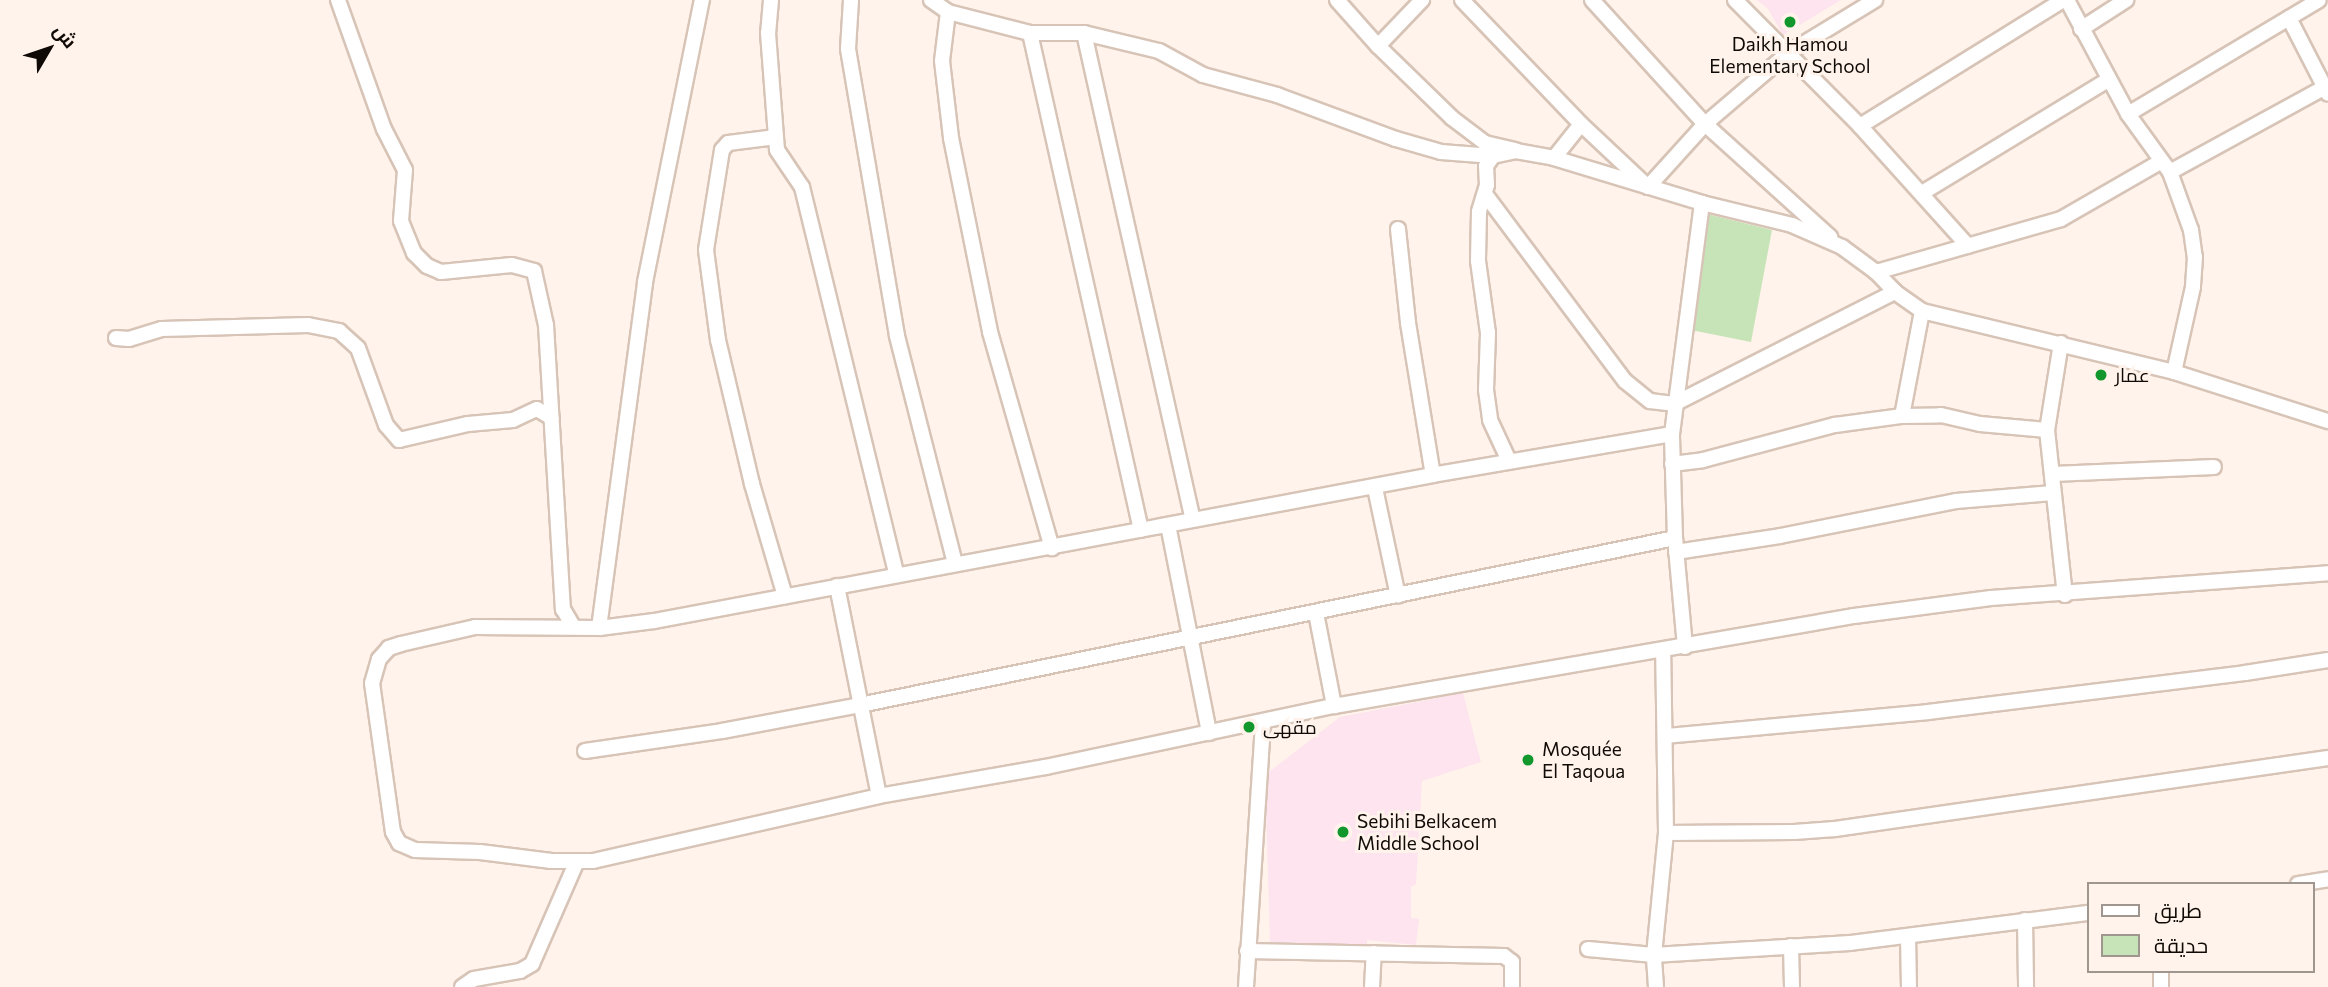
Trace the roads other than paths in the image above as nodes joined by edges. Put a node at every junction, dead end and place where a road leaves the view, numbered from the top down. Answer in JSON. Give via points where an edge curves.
{"nodes":[{"id":1,"x":338,"y":0,"type":"edge"},
{"id":2,"x":702,"y":0,"type":"edge"},
{"id":3,"x":771,"y":0,"type":"edge"},
{"id":4,"x":851,"y":0,"type":"edge"},
{"id":5,"x":931,"y":0,"type":"edge"},
{"id":6,"x":1337,"y":0,"type":"edge"},
{"id":7,"x":1422,"y":0,"type":"edge"},
{"id":8,"x":1462,"y":0,"type":"edge"},
{"id":9,"x":1592,"y":0,"type":"edge"},
{"id":10,"x":1735,"y":0,"type":"edge"},
{"id":11,"x":1875,"y":0,"type":"edge"},
{"id":12,"x":2065,"y":0,"type":"edge"},
{"id":13,"x":2126,"y":0,"type":"edge"},
{"id":14,"x":2319,"y":0,"type":"edge"},
{"id":15,"x":948,"y":12,"type":"junction"},
{"id":16,"x":2289,"y":19,"type":"junction"},
{"id":17,"x":2081,"y":29,"type":"junction"},
{"id":18,"x":1030,"y":33,"type":"junction"},
{"id":19,"x":1084,"y":33,"type":"junction"},
{"id":20,"x":1378,"y":46,"type":"junction"},
{"id":21,"x":1788,"y":53,"type":"junction"},
{"id":22,"x":2108,"y":80,"type":"junction"},
{"id":23,"x":2327,"y":90,"type":"edge"},
{"id":24,"x":2128,"y":114,"type":"junction"},
{"id":25,"x":1581,"y":124,"type":"junction"},
{"id":26,"x":1704,"y":124,"type":"junction"},
{"id":27,"x":1860,"y":126,"type":"junction"},
{"id":28,"x":776,"y":137,"type":"junction"},
{"id":29,"x":1516,"y":151,"type":"junction"},
{"id":30,"x":1493,"y":156,"type":"junction"},
{"id":31,"x":1554,"y":158,"type":"junction"},
{"id":32,"x":2165,"y":167,"type":"junction"},
{"id":33,"x":1648,"y":187,"type":"junction"},
{"id":34,"x":1922,"y":193,"type":"junction"},
{"id":35,"x":1485,"y":194,"type":"junction"},
{"id":36,"x":1702,"y":203,"type":"junction"},
{"id":37,"x":1398,"y":229,"type":"dead end"},
{"id":38,"x":1968,"y":246,"type":"junction"},
{"id":39,"x":1842,"y":247,"type":"junction"},
{"id":40,"x":1876,"y":272,"type":"junction"},
{"id":41,"x":1895,"y":292,"type":"junction"},
{"id":42,"x":1922,"y":311,"type":"junction"},
{"id":43,"x":116,"y":338,"type":"dead end"},
{"id":44,"x":2062,"y":343,"type":"junction"},
{"id":45,"x":2174,"y":372,"type":"junction"},
{"id":46,"x":1674,"y":404,"type":"junction"},
{"id":47,"x":1902,"y":416,"type":"junction"},
{"id":48,"x":552,"y":418,"type":"junction"},
{"id":49,"x":2328,"y":421,"type":"edge"},
{"id":50,"x":2047,"y":430,"type":"junction"},
{"id":51,"x":1672,"y":434,"type":"junction"},
{"id":52,"x":1509,"y":461,"type":"junction"},
{"id":53,"x":1672,"y":464,"type":"junction"},
{"id":54,"x":2214,"y":467,"type":"dead end"},
{"id":55,"x":2053,"y":474,"type":"junction"},
{"id":56,"x":1433,"y":475,"type":"junction"},
{"id":57,"x":1375,"y":488,"type":"junction"},
{"id":58,"x":2053,"y":493,"type":"junction"},
{"id":59,"x":1193,"y":519,"type":"junction"},
{"id":60,"x":1168,"y":525,"type":"junction"},
{"id":61,"x":1141,"y":530,"type":"junction"},
{"id":62,"x":1675,"y":545,"type":"junction"},
{"id":63,"x":1052,"y":548,"type":"junction"},
{"id":64,"x":955,"y":564,"type":"junction"},
{"id":65,"x":2328,"y":573,"type":"edge"},
{"id":66,"x":896,"y":574,"type":"junction"},
{"id":67,"x":837,"y":586,"type":"junction"},
{"id":68,"x":2065,"y":595,"type":"junction"},
{"id":69,"x":785,"y":596,"type":"junction"},
{"id":70,"x":1398,"y":596,"type":"junction"},
{"id":71,"x":1316,"y":612,"type":"junction"},
{"id":72,"x":573,"y":626,"type":"junction"},
{"id":73,"x":599,"y":628,"type":"junction"},
{"id":74,"x":1191,"y":636,"type":"junction"},
{"id":75,"x":1685,"y":647,"type":"junction"},
{"id":76,"x":1662,"y":652,"type":"junction"},
{"id":77,"x":2328,"y":660,"type":"edge"},
{"id":78,"x":860,"y":705,"type":"junction"},
{"id":79,"x":1334,"y":706,"type":"junction"},
{"id":80,"x":1263,"y":722,"type":"junction"},
{"id":81,"x":1209,"y":733,"type":"junction"},
{"id":82,"x":1666,"y":736,"type":"junction"},
{"id":83,"x":585,"y":751,"type":"dead end"},
{"id":84,"x":2328,"y":758,"type":"edge"},
{"id":85,"x":879,"y":796,"type":"junction"},
{"id":86,"x":1666,"y":833,"type":"junction"},
{"id":87,"x":577,"y":862,"type":"junction"},
{"id":88,"x":2328,"y":879,"type":"edge"},
{"id":89,"x":2310,"y":882,"type":"edge"},
{"id":90,"x":2086,"y":913,"type":"edge"},
{"id":91,"x":2025,"y":920,"type":"junction"},
{"id":92,"x":1908,"y":936,"type":"junction"},
{"id":93,"x":1791,"y":946,"type":"junction"},
{"id":94,"x":1588,"y":949,"type":"dead end"},
{"id":95,"x":1247,"y":951,"type":"junction"},
{"id":96,"x":1374,"y":953,"type":"junction"},
{"id":97,"x":1654,"y":955,"type":"junction"},
{"id":98,"x":462,"y":987,"type":"edge"},
{"id":99,"x":1246,"y":987,"type":"edge"},
{"id":100,"x":1373,"y":987,"type":"edge"},
{"id":101,"x":1512,"y":987,"type":"edge"},
{"id":102,"x":1656,"y":987,"type":"edge"},
{"id":103,"x":1792,"y":987,"type":"edge"},
{"id":104,"x":1909,"y":987,"type":"edge"},
{"id":105,"x":2026,"y":987,"type":"edge"}],
"edges":[{"from":1,"to":48,"type":"street","via":[[384,129],[405,170],[401,221],[414,253],[441,272],[505,265],[534,271],[546,325]]},
{"from":2,"to":73,"type":"street","via":[[645,282]]},
{"from":3,"to":28,"type":"street","via":[[768,33]]},
{"from":4,"to":64,"type":"street","via":[[848,49],[897,336]]},
{"from":5,"to":15,"type":"street"},
{"from":6,"to":20,"type":"street"},
{"from":7,"to":20,"type":"street"},
{"from":8,"to":25,"type":"street"},
{"from":9,"to":26,"type":"street"},
{"from":10,"to":21,"type":"street"},
{"from":11,"to":21,"type":"street"},
{"from":12,"to":17,"type":"street"},
{"from":12,"to":27,"type":"street"},
{"from":13,"to":17,"type":"street"},
{"from":14,"to":16,"type":"street"},
{"from":15,"to":18,"type":"street"},
{"from":15,"to":63,"type":"street","via":[[942,61],[951,138],[990,332]]},
{"from":16,"to":23,"type":"street"},
{"from":16,"to":24,"type":"street"},
{"from":17,"to":22,"type":"street"},
{"from":18,"to":19,"type":"street"},
{"from":18,"to":61,"type":"street"},
{"from":19,"to":30,"type":"street","via":[[1159,51],[1203,75],[1277,94],[1396,139],[1441,152]]},
{"from":19,"to":59,"type":"street"},
{"from":20,"to":29,"type":"street","via":[[1466,130],[1485,142]]},
{"from":21,"to":26,"type":"street"},
{"from":21,"to":27,"type":"street"},
{"from":22,"to":24,"type":"street"},
{"from":22,"to":34,"type":"street"},
{"from":23,"to":32,"type":"street"},
{"from":24,"to":32,"type":"street"},
{"from":25,"to":31,"type":"street"},
{"from":25,"to":33,"type":"street"},
{"from":26,"to":33,"type":"street"},
{"from":26,"to":39,"type":"street"},
{"from":27,"to":34,"type":"street"},
{"from":28,"to":66,"type":"street","via":[[780,157],[802,187]]},
{"from":28,"to":69,"type":"street","via":[[728,143],[722,150],[706,250],[718,340],[752,484]]},
{"from":29,"to":30,"type":"street"},
{"from":29,"to":31,"type":"street"},
{"from":30,"to":35,"type":"street","via":[[1486,166]]},
{"from":31,"to":33,"type":"street"},
{"from":32,"to":38,"type":"street","via":[[2061,219]]},
{"from":32,"to":45,"type":"street","via":[[2191,230],[2195,257]]},
{"from":33,"to":36,"type":"street"},
{"from":34,"to":38,"type":"street"},
{"from":35,"to":46,"type":"street","via":[[1625,381],[1650,401]]},
{"from":35,"to":52,"type":"street","via":[[1477,228],[1488,333],[1486,390],[1490,420]]},
{"from":36,"to":39,"type":"street","via":[[1792,225]]},
{"from":36,"to":46,"type":"street"},
{"from":37,"to":56,"type":"street"},
{"from":38,"to":40,"type":"street"},
{"from":39,"to":40,"type":"street"},
{"from":40,"to":41,"type":"street"},
{"from":41,"to":42,"type":"street"},
{"from":41,"to":46,"type":"street"},
{"from":42,"to":44,"type":"street"},
{"from":42,"to":47,"type":"street"},
{"from":43,"to":48,"type":"street","via":[[162,329],[308,326],[339,331],[358,348],[386,425],[399,440],[468,424],[513,420],[537,409]]},
{"from":44,"to":45,"type":"street"},
{"from":44,"to":50,"type":"street"},
{"from":45,"to":49,"type":"street"},
{"from":46,"to":51,"type":"street"},
{"from":47,"to":50,"type":"street","via":[[1941,415],[1980,425]]},
{"from":47,"to":53,"type":"street","via":[[1835,425]]},
{"from":48,"to":72,"type":"street","via":[[563,609]]},
{"from":50,"to":55,"type":"street"},
{"from":51,"to":52,"type":"street"},
{"from":51,"to":53,"type":"street"},
{"from":52,"to":56,"type":"street"},
{"from":53,"to":62,"type":"street"},
{"from":54,"to":55,"type":"street"},
{"from":55,"to":58,"type":"street"},
{"from":56,"to":57,"type":"street"},
{"from":57,"to":59,"type":"street"},
{"from":57,"to":70,"type":"street"},
{"from":58,"to":62,"type":"street","via":[[1956,500],[1780,536]]},
{"from":58,"to":68,"type":"street"},
{"from":59,"to":60,"type":"street"},
{"from":60,"to":61,"type":"street"},
{"from":60,"to":74,"type":"street"},
{"from":61,"to":63,"type":"street"},
{"from":62,"to":70,"type":"street"},
{"from":62,"to":75,"type":"street"},
{"from":63,"to":64,"type":"street"},
{"from":64,"to":66,"type":"street"},
{"from":65,"to":68,"type":"street"},
{"from":66,"to":67,"type":"street"},
{"from":67,"to":69,"type":"street"},
{"from":67,"to":78,"type":"street"},
{"from":68,"to":75,"type":"street","via":[[1991,598],[1867,614]]},
{"from":69,"to":73,"type":"street"},
{"from":70,"to":71,"type":"street"},
{"from":71,"to":74,"type":"street"},
{"from":71,"to":79,"type":"street"},
{"from":72,"to":73,"type":"street"},
{"from":72,"to":87,"type":"street","via":[[460,628],[401,644],[379,659],[372,683],[390,819],[399,843],[415,850]]},
{"from":74,"to":78,"type":"street"},
{"from":74,"to":81,"type":"street"},
{"from":75,"to":76,"type":"street"},
{"from":76,"to":79,"type":"street"},
{"from":76,"to":82,"type":"street"},
{"from":77,"to":82,"type":"street","via":[[1928,712]]},
{"from":78,"to":83,"type":"street"},
{"from":78,"to":85,"type":"street"},
{"from":79,"to":80,"type":"street"},
{"from":80,"to":81,"type":"street"},
{"from":80,"to":95,"type":"street"},
{"from":81,"to":85,"type":"street"},
{"from":82,"to":86,"type":"street"},
{"from":84,"to":86,"type":"street","via":[[1835,829]]},
{"from":85,"to":87,"type":"street"},
{"from":86,"to":97,"type":"street"},
{"from":87,"to":98,"type":"street","via":[[532,964],[520,971],[474,979]]},
{"from":88,"to":89,"type":"street"},
{"from":90,"to":91,"type":"street"},
{"from":91,"to":92,"type":"street"},
{"from":91,"to":105,"type":"street"},
{"from":92,"to":93,"type":"street"},
{"from":92,"to":104,"type":"street"},
{"from":93,"to":97,"type":"street"},
{"from":93,"to":103,"type":"street"},
{"from":94,"to":97,"type":"street"},
{"from":95,"to":96,"type":"street"},
{"from":95,"to":99,"type":"street"},
{"from":96,"to":100,"type":"street"},
{"from":96,"to":101,"type":"street","via":[[1504,956],[1512,962]]},
{"from":97,"to":102,"type":"street"}]}
